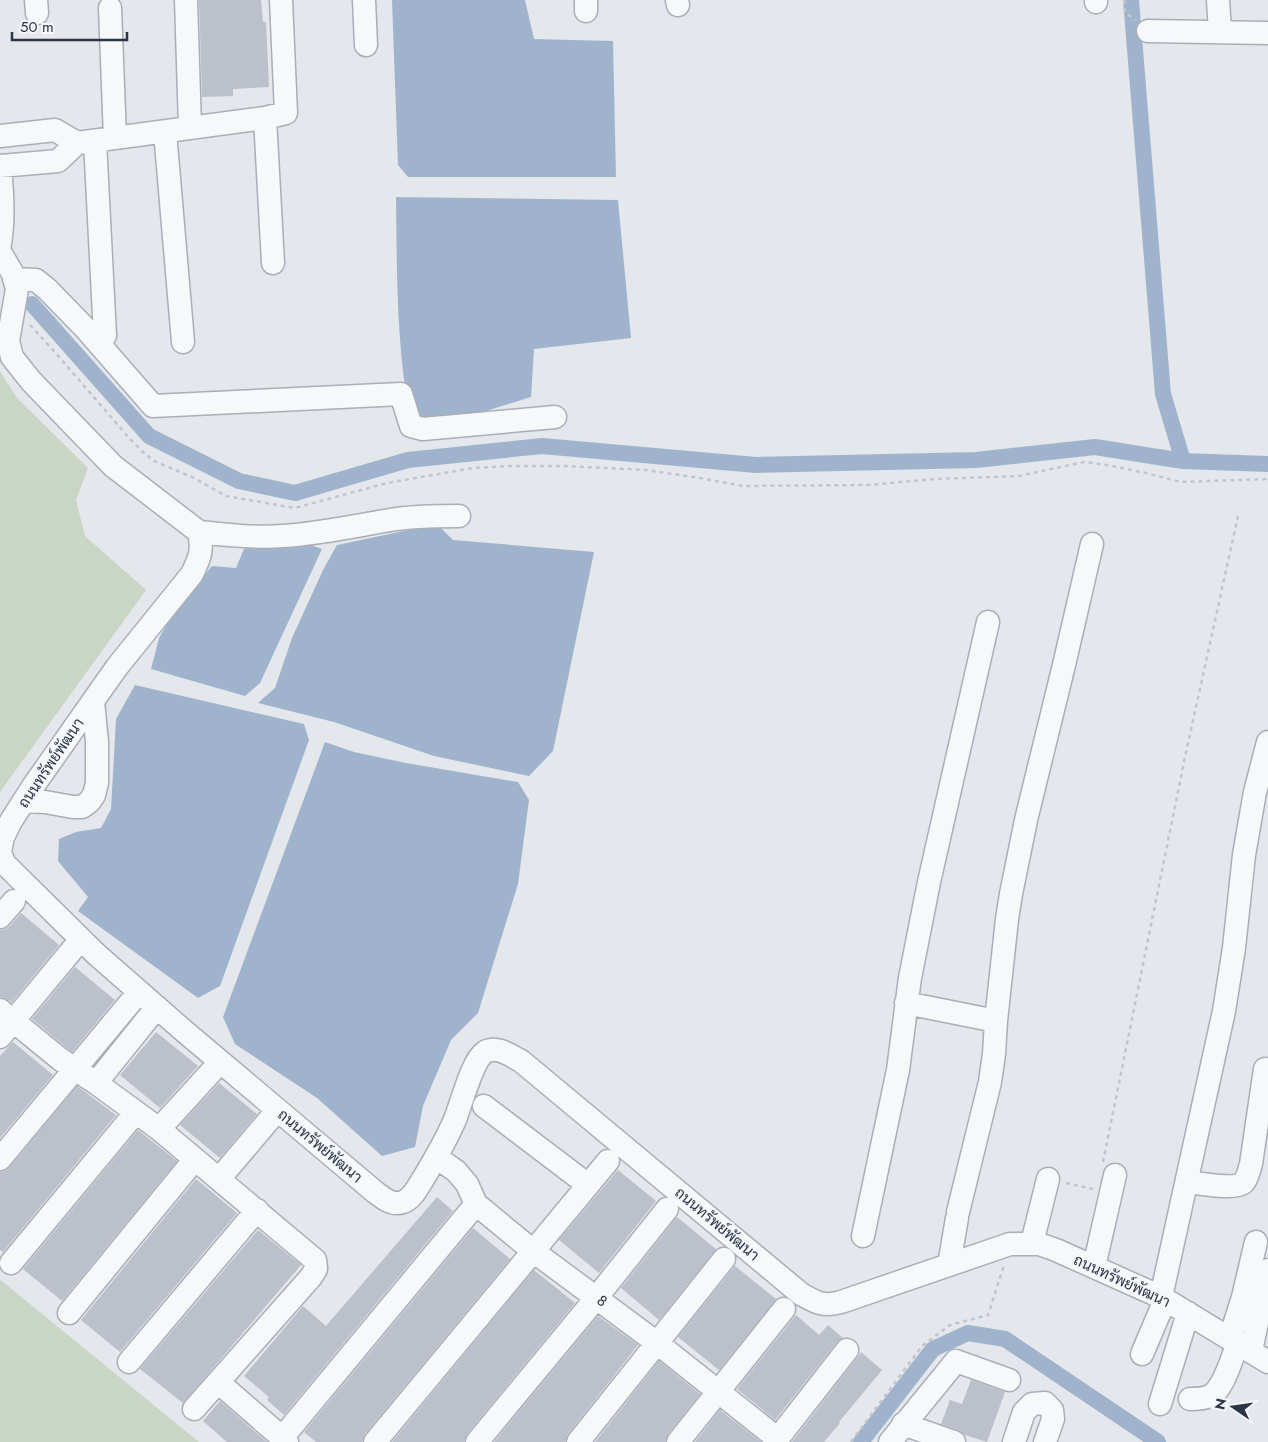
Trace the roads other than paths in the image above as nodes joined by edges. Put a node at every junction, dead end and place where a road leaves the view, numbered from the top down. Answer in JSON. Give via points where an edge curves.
{"nodes":[{"id":1,"x":186,"y":0,"type":"edge"},
{"id":2,"x":281,"y":0,"type":"edge"},
{"id":3,"x":364,"y":0,"type":"edge"},
{"id":4,"x":1218,"y":0,"type":"edge"},
{"id":5,"x":110,"y":8,"type":"dead end"},
{"id":6,"x":1148,"y":31,"type":"dead end"},
{"id":7,"x":1220,"y":32,"type":"junction"},
{"id":8,"x":1268,"y":33,"type":"edge"},
{"id":9,"x":366,"y":45,"type":"dead end"},
{"id":10,"x":265,"y":118,"type":"junction"},
{"id":11,"x":190,"y":127,"type":"junction"},
{"id":12,"x":165,"y":132,"type":"junction"},
{"id":13,"x":0,"y":136,"type":"edge"},
{"id":14,"x":96,"y":141,"type":"junction"},
{"id":15,"x":0,"y":166,"type":"edge"},
{"id":16,"x":0,"y":170,"type":"edge"},
{"id":17,"x":0,"y":244,"type":"edge"},
{"id":18,"x":0,"y":252,"type":"edge"},
{"id":19,"x":274,"y":263,"type":"dead end"},
{"id":20,"x":14,"y":279,"type":"junction"},
{"id":21,"x":105,"y":336,"type":"dead end"},
{"id":22,"x":183,"y":342,"type":"dead end"},
{"id":23,"x":555,"y":417,"type":"dead end"},
{"id":24,"x":459,"y":516,"type":"dead end"},
{"id":25,"x":199,"y":532,"type":"junction"},
{"id":26,"x":1092,"y":544,"type":"dead end"},
{"id":27,"x":988,"y":622,"type":"dead end"},
{"id":28,"x":94,"y":700,"type":"junction"},
{"id":29,"x":1268,"y":742,"type":"edge"},
{"id":30,"x":24,"y":800,"type":"junction"},
{"id":31,"x":72,"y":950,"type":"dead end"},
{"id":32,"x":139,"y":992,"type":"junction"},
{"id":33,"x":906,"y":1003,"type":"junction"},
{"id":34,"x":157,"y":1007,"type":"junction"},
{"id":35,"x":996,"y":1021,"type":"junction"},
{"id":36,"x":4,"y":1023,"type":"edge"},
{"id":37,"x":75,"y":1069,"type":"junction"},
{"id":38,"x":1265,"y":1069,"type":"dead end"},
{"id":39,"x":212,"y":1071,"type":"dead end"},
{"id":40,"x":96,"y":1083,"type":"junction"},
{"id":41,"x":484,"y":1106,"type":"dead end"},
{"id":42,"x":136,"y":1112,"type":"junction"},
{"id":43,"x":269,"y":1120,"type":"dead end"},
{"id":44,"x":159,"y":1129,"type":"junction"},
{"id":45,"x":436,"y":1156,"type":"junction"},
{"id":46,"x":0,"y":1159,"type":"edge"},
{"id":47,"x":195,"y":1159,"type":"junction"},
{"id":48,"x":608,"y":1161,"type":"dead end"},
{"id":49,"x":1108,"y":1173,"type":"road end"},
{"id":50,"x":219,"y":1179,"type":"junction"},
{"id":51,"x":1048,"y":1179,"type":"road end"},
{"id":52,"x":1186,"y":1182,"type":"junction"},
{"id":53,"x":588,"y":1185,"type":"junction"},
{"id":54,"x":476,"y":1204,"type":"junction"},
{"id":55,"x":667,"y":1208,"type":"dead end"},
{"id":56,"x":257,"y":1210,"type":"junction"},
{"id":57,"x":863,"y":1236,"type":"dead end"},
{"id":58,"x":1256,"y":1242,"type":"dead end"},
{"id":59,"x":1032,"y":1244,"type":"junction"},
{"id":60,"x":533,"y":1251,"type":"junction"},
{"id":61,"x":724,"y":1259,"type":"dead end"},
{"id":62,"x":11,"y":1263,"type":"dead end"},
{"id":63,"x":949,"y":1265,"type":"junction"},
{"id":64,"x":1094,"y":1267,"type":"junction"},
{"id":65,"x":1268,"y":1270,"type":"edge"},
{"id":66,"x":597,"y":1297,"type":"junction"},
{"id":67,"x":1163,"y":1298,"type":"junction"},
{"id":68,"x":784,"y":1309,"type":"dead end"},
{"id":69,"x":69,"y":1313,"type":"dead end"},
{"id":70,"x":1188,"y":1314,"type":"junction"},
{"id":71,"x":657,"y":1342,"type":"junction"},
{"id":72,"x":1247,"y":1349,"type":"edge"},
{"id":73,"x":847,"y":1350,"type":"dead end"},
{"id":74,"x":1142,"y":1354,"type":"dead end"},
{"id":75,"x":129,"y":1362,"type":"dead end"},
{"id":76,"x":1009,"y":1380,"type":"dead end"},
{"id":77,"x":218,"y":1382,"type":"junction"},
{"id":78,"x":719,"y":1391,"type":"junction"},
{"id":79,"x":1190,"y":1399,"type":"dead end"},
{"id":80,"x":1160,"y":1404,"type":"dead end"},
{"id":81,"x":194,"y":1409,"type":"dead end"},
{"id":82,"x":903,"y":1424,"type":"junction"},
{"id":83,"x":284,"y":1440,"type":"edge"},
{"id":84,"x":776,"y":1440,"type":"edge"},
{"id":85,"x":375,"y":1442,"type":"edge"},
{"id":86,"x":477,"y":1442,"type":"edge"},
{"id":87,"x":578,"y":1442,"type":"edge"},
{"id":88,"x":678,"y":1442,"type":"edge"},
{"id":89,"x":890,"y":1442,"type":"edge"},
{"id":90,"x":954,"y":1442,"type":"edge"},
{"id":91,"x":1014,"y":1442,"type":"edge"},
{"id":92,"x":1045,"y":1442,"type":"edge"}],
"edges":[{"from":1,"to":11,"type":"street"},
{"from":2,"to":10,"type":"street","via":[[286,113]]},
{"from":3,"to":9,"type":"street"},
{"from":4,"to":7,"type":"street"},
{"from":5,"to":14,"type":"street"},
{"from":6,"to":7,"type":"street"},
{"from":7,"to":8,"type":"street"},
{"from":10,"to":11,"type":"street"},
{"from":10,"to":19,"type":"street"},
{"from":11,"to":12,"type":"street"},
{"from":12,"to":14,"type":"street"},
{"from":12,"to":22,"type":"street"},
{"from":13,"to":14,"type":"street","via":[[55,130]]},
{"from":14,"to":15,"type":"street","via":[[58,161]]},
{"from":14,"to":21,"type":"street"},
{"from":16,"to":17,"type":"street","via":[[4,225]]},
{"from":18,"to":20,"type":"street"},
{"from":20,"to":23,"type":"street","via":[[36,280],[46,289],[153,406],[401,394],[411,426],[423,429]]},
{"from":20,"to":25,"type":"street","via":[[17,289],[8,340],[12,357],[113,466]]},
{"from":24,"to":25,"type":"street","via":[[392,519],[284,536],[240,537]]},
{"from":25,"to":28,"type":"street","name":"ถนนทรัพย์พัฒนา","via":[[202,545],[192,574],[117,666]]},
{"from":26,"to":35,"type":"street","via":[[1011,894]]},
{"from":27,"to":33,"type":"street","via":[[928,882]]},
{"from":28,"to":30,"type":"street","name":"ถนนทรัพย์พัฒนา"},
{"from":28,"to":30,"type":"street","via":[[97,742],[94,796],[82,807]]},
{"from":29,"to":52,"type":"street","via":[[1244,855],[1224,1011]]},
{"from":30,"to":32,"type":"street","name":"ถนนทรัพย์พัฒนา","via":[[3,836],[0,852],[4,863]]},
{"from":31,"to":36,"type":"street"},
{"from":32,"to":34,"type":"street","name":"ถนนทรัพย์พัฒนา"},
{"from":32,"to":37,"type":"street"},
{"from":33,"to":35,"type":"street"},
{"from":33,"to":57,"type":"street","via":[[898,1070]]},
{"from":34,"to":40,"type":"street"},
{"from":34,"to":45,"type":"street","name":"ถนนทรัพย์พัฒนา","via":[[385,1199],[402,1203],[410,1197]]},
{"from":35,"to":63,"type":"street","via":[[990,1082],[957,1215]]},
{"from":36,"to":37,"type":"street"},
{"from":37,"to":40,"type":"street"},
{"from":37,"to":46,"type":"street"},
{"from":38,"to":52,"type":"street","via":[[1247,1176],[1234,1186]]},
{"from":39,"to":44,"type":"street"},
{"from":40,"to":42,"type":"street"},
{"from":41,"to":53,"type":"street"},
{"from":42,"to":44,"type":"street"},
{"from":42,"to":62,"type":"street"},
{"from":43,"to":50,"type":"street"},
{"from":44,"to":47,"type":"street"},
{"from":45,"to":54,"type":"street","name":"8","via":[[467,1184]]},
{"from":45,"to":63,"type":"street","name":"ถนนทรัพย์พัฒนา","via":[[454,1122],[479,1059],[486,1052],[505,1052],[521,1061],[801,1294],[816,1302],[829,1305],[841,1302]]},
{"from":47,"to":50,"type":"street"},
{"from":47,"to":69,"type":"street"},
{"from":48,"to":53,"type":"street"},
{"from":49,"to":64,"type":"street"},
{"from":50,"to":56,"type":"street"},
{"from":51,"to":59,"type":"street"},
{"from":52,"to":67,"type":"street"},
{"from":53,"to":60,"type":"street"},
{"from":54,"to":60,"type":"street","name":"8"},
{"from":54,"to":83,"type":"street"},
{"from":55,"to":66,"type":"street"},
{"from":56,"to":75,"type":"street"},
{"from":56,"to":77,"type":"street","via":[[315,1260],[316,1269]]},
{"from":58,"to":72,"type":"street","via":[[1243,1297]]},
{"from":59,"to":63,"type":"street","name":"ถนนทรัพย์พัฒนา","via":[[1010,1244]]},
{"from":59,"to":64,"type":"street","name":"ถนนทรัพย์พัฒนา","via":[[1056,1250]]},
{"from":60,"to":66,"type":"street","name":"8"},
{"from":60,"to":85,"type":"street"},
{"from":61,"to":71,"type":"street"},
{"from":64,"to":67,"type":"street","name":"ถนนทรัพย์พัฒนา"},
{"from":65,"to":72,"type":"street"},
{"from":66,"to":71,"type":"street","name":"8"},
{"from":66,"to":86,"type":"street"},
{"from":67,"to":70,"type":"street","name":"ถนนทรัพย์พัฒนา"},
{"from":67,"to":74,"type":"street"},
{"from":68,"to":78,"type":"street"},
{"from":70,"to":72,"type":"street","name":"ถนนทรัพย์พัฒนา"},
{"from":70,"to":80,"type":"street"},
{"from":71,"to":78,"type":"street","name":"8"},
{"from":71,"to":87,"type":"street"},
{"from":72,"to":79,"type":"street","via":[[1212,1395]]},
{"from":73,"to":84,"type":"street"},
{"from":76,"to":82,"type":"street","via":[[956,1361]]},
{"from":77,"to":81,"type":"street"},
{"from":77,"to":83,"type":"street"},
{"from":78,"to":84,"type":"street","name":"8"},
{"from":78,"to":88,"type":"street"},
{"from":82,"to":89,"type":"street"},
{"from":82,"to":90,"type":"street"},
{"from":91,"to":92,"type":"street","via":[[1024,1412],[1032,1404],[1045,1403],[1052,1410],[1053,1419]]}]}
